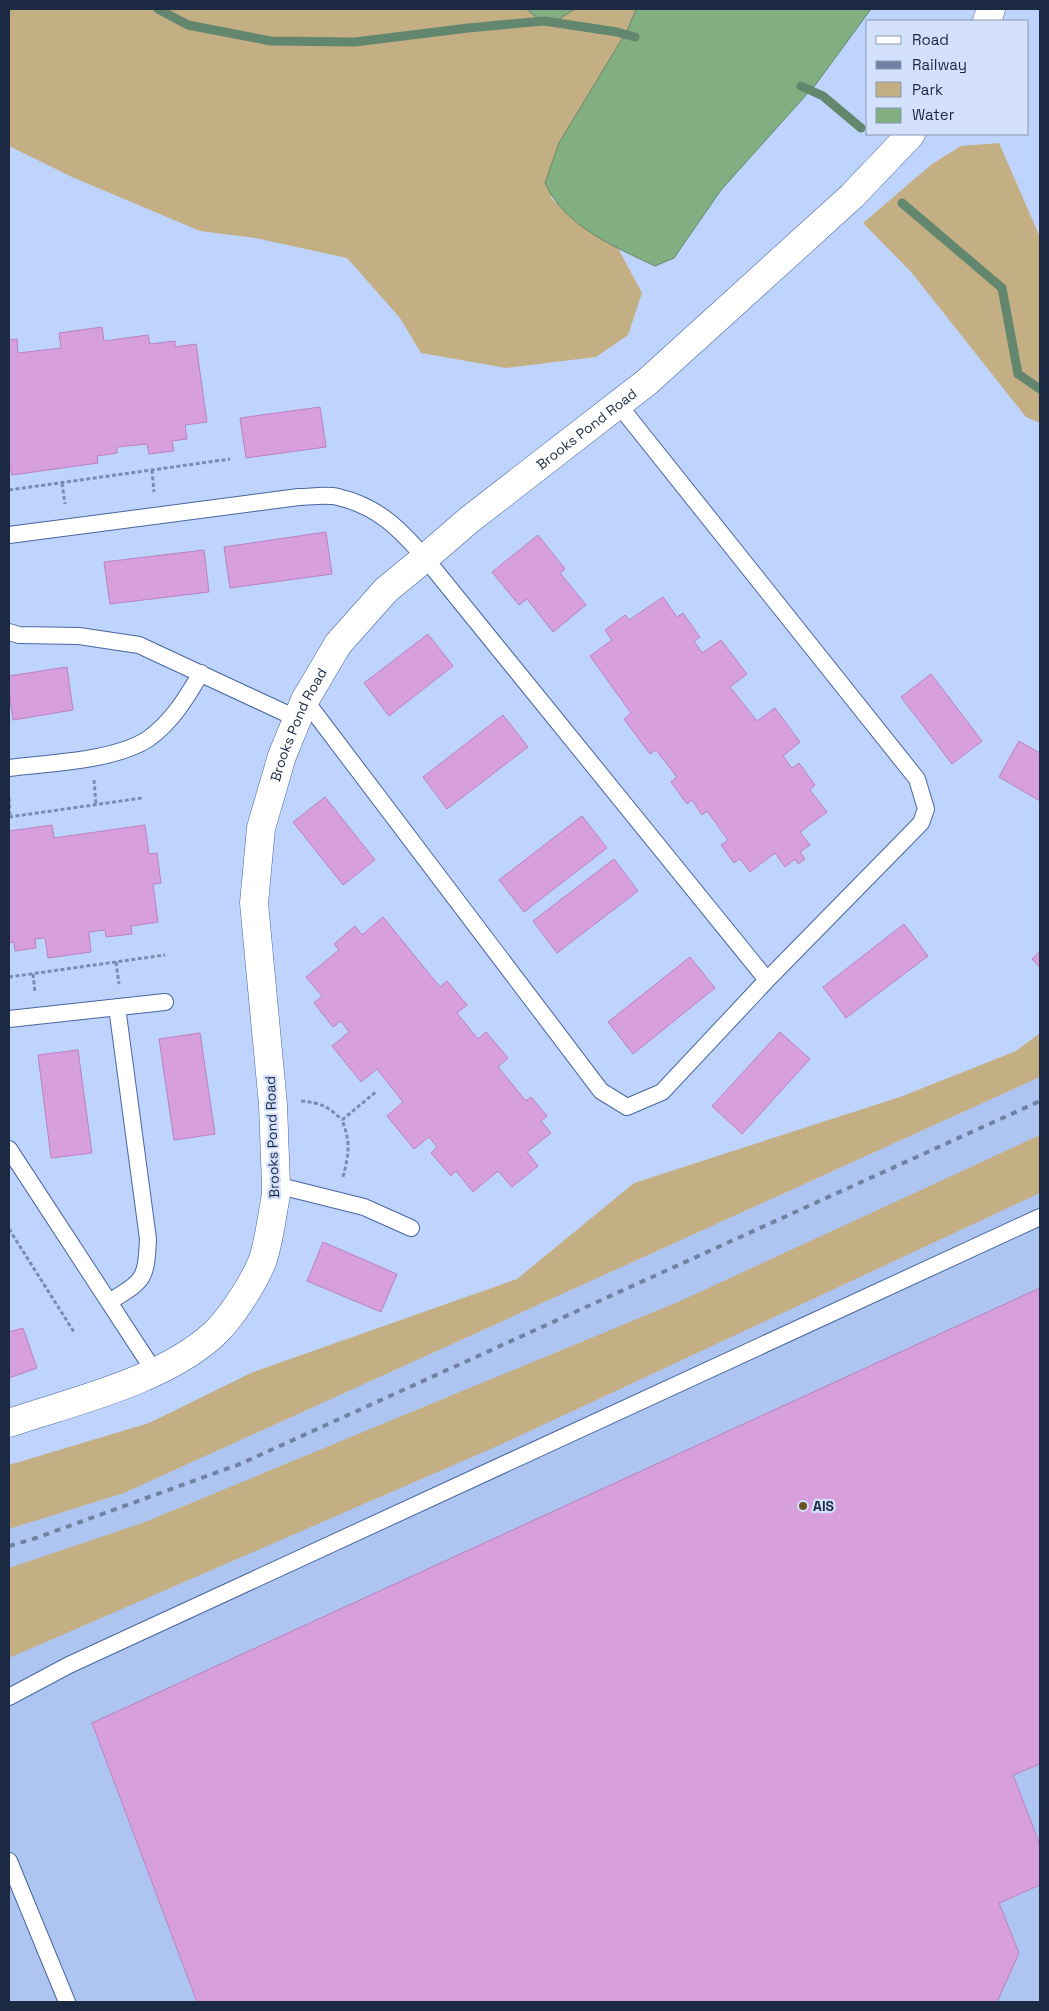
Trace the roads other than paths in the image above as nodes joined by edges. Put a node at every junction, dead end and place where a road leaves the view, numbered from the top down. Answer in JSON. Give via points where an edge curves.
{"nodes":[{"id":1,"x":910,"y":135,"type":"edge"},
{"id":2,"x":618,"y":404,"type":"junction"},
{"id":3,"x":9,"y":535,"type":"edge"},
{"id":4,"x":425,"y":558,"type":"junction"},
{"id":5,"x":9,"y":632,"type":"edge"},
{"id":6,"x":201,"y":673,"type":"junction"},
{"id":7,"x":301,"y":710,"type":"junction"},
{"id":8,"x":9,"y":768,"type":"edge"},
{"id":9,"x":767,"y":980,"type":"junction"},
{"id":10,"x":165,"y":1002,"type":"dead end"},
{"id":11,"x":117,"y":1007,"type":"junction"},
{"id":12,"x":9,"y":1018,"type":"edge"},
{"id":13,"x":9,"y":1148,"type":"edge"},
{"id":14,"x":276,"y":1185,"type":"junction"},
{"id":15,"x":1040,"y":1217,"type":"edge"},
{"id":16,"x":411,"y":1228,"type":"dead end"},
{"id":17,"x":109,"y":1302,"type":"junction"},
{"id":18,"x":154,"y":1371,"type":"junction"},
{"id":19,"x":9,"y":1423,"type":"edge"},
{"id":20,"x":9,"y":1696,"type":"edge"},
{"id":21,"x":9,"y":1861,"type":"edge"},
{"id":22,"x":67,"y":2002,"type":"edge"}],
"edges":[{"from":1,"to":2,"type":"street","name":"Brooks Pond Road","via":[[852,196],[647,382]]},
{"from":2,"to":4,"type":"street","name":"Brooks Pond Road"},
{"from":2,"to":9,"type":"lane","via":[[917,779],[926,809],[921,823]]},
{"from":3,"to":4,"type":"lane","via":[[299,497],[336,496],[372,510],[398,528]]},
{"from":4,"to":7,"type":"street","name":"Brooks Pond Road","via":[[386,590],[338,644]]},
{"from":4,"to":9,"type":"lane"},
{"from":5,"to":6,"type":"lane","via":[[79,636],[139,645]]},
{"from":6,"to":7,"type":"lane"},
{"from":6,"to":8,"type":"lane","via":[[164,726],[125,750],[103,756]]},
{"from":7,"to":9,"type":"lane","via":[[601,1091],[627,1107],[662,1092]]},
{"from":7,"to":14,"type":"street","name":"Brooks Pond Road","via":[[282,756],[261,828],[254,903],[273,1105]]},
{"from":10,"to":11,"type":"lane"},
{"from":11,"to":12,"type":"lane"},
{"from":11,"to":17,"type":"lane","via":[[148,1239],[147,1267],[138,1284]]},
{"from":13,"to":17,"type":"lane"},
{"from":14,"to":16,"type":"lane","via":[[364,1207]]},
{"from":14,"to":18,"type":"street","name":"Brooks Pond Road","via":[[263,1261],[244,1296],[214,1334],[175,1362]]},
{"from":15,"to":20,"type":"lane","via":[[69,1665]]},
{"from":17,"to":18,"type":"lane"},
{"from":18,"to":19,"type":"street","name":"Brooks Pond Road","via":[[129,1383]]},
{"from":21,"to":22,"type":"lane"}]}
